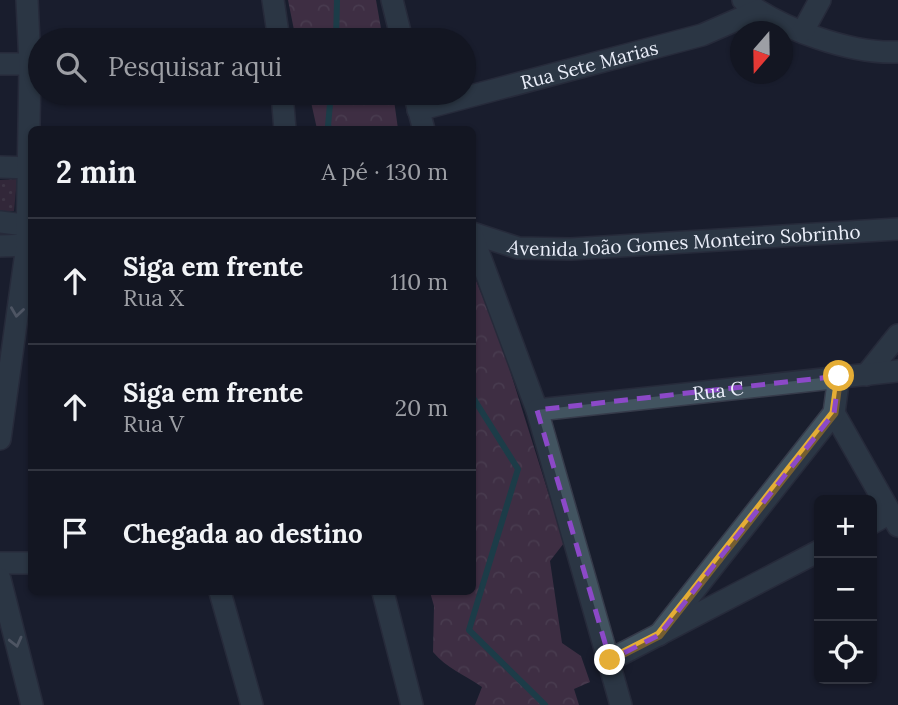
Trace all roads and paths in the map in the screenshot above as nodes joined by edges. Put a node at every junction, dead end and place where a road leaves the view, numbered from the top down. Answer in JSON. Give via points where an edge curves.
{"nodes":[{"id":1,"x":27,"y":0,"type":"edge"},
{"id":2,"x":273,"y":0,"type":"edge"},
{"id":3,"x":392,"y":0,"type":"edge"},
{"id":4,"x":820,"y":0,"type":"edge"},
{"id":5,"x":750,"y":5,"type":"edge"},
{"id":6,"x":30,"y":28,"type":"edge"},
{"id":7,"x":277,"y":28,"type":"edge"},
{"id":8,"x":398,"y":28,"type":"edge"},
{"id":9,"x":803,"y":31,"type":"junction"},
{"id":10,"x":898,"y":52,"type":"edge"},
{"id":11,"x":0,"y":64,"type":"edge"},
{"id":12,"x":28,"y":64,"type":"edge"},
{"id":13,"x":476,"y":95,"type":"edge"},
{"id":14,"x":33,"y":105,"type":"edge"},
{"id":15,"x":283,"y":105,"type":"edge"},
{"id":16,"x":440,"y":105,"type":"edge"},
{"id":17,"x":418,"y":111,"type":"edge"},
{"id":18,"x":32,"y":126,"type":"edge"},
{"id":19,"x":285,"y":126,"type":"edge"},
{"id":20,"x":0,"y":167,"type":"edge"},
{"id":21,"x":28,"y":168,"type":"edge"},
{"id":22,"x":0,"y":222,"type":"edge"},
{"id":23,"x":898,"y":229,"type":"edge"},
{"id":24,"x":28,"y":235,"type":"edge"},
{"id":25,"x":28,"y":235,"type":"edge"},
{"id":26,"x":476,"y":235,"type":"edge"},
{"id":27,"x":28,"y":241,"type":"edge"},
{"id":28,"x":476,"y":245,"type":"edge"},
{"id":29,"x":0,"y":246,"type":"edge"},
{"id":30,"x":898,"y":335,"type":"edge"},
{"id":31,"x":898,"y":371,"type":"edge"},
{"id":32,"x":866,"y":375,"type":"junction"},
{"id":33,"x":839,"y":376,"type":"junction"},
{"id":34,"x":2,"y":403,"type":"edge"},
{"id":35,"x":537,"y":410,"type":"junction"},
{"id":36,"x":834,"y":413,"type":"junction"},
{"id":37,"x":0,"y":439,"type":"edge"},
{"id":38,"x":887,"y":521,"type":"edge"},
{"id":39,"x":814,"y":554,"type":"edge"},
{"id":40,"x":0,"y":563,"type":"edge"},
{"id":41,"x":28,"y":564,"type":"edge"},
{"id":42,"x":0,"y":579,"type":"edge"},
{"id":43,"x":221,"y":595,"type":"edge"},
{"id":44,"x":384,"y":595,"type":"edge"},
{"id":45,"x":659,"y":635,"type":"junction"},
{"id":46,"x":610,"y":660,"type":"junction"},
{"id":47,"x":32,"y":705,"type":"edge"},
{"id":48,"x":252,"y":705,"type":"edge"},
{"id":49,"x":412,"y":705,"type":"edge"},
{"id":50,"x":621,"y":705,"type":"edge"}],
"edges":[{"from":1,"to":6,"type":"street"},
{"from":2,"to":7,"type":"street"},
{"from":3,"to":8,"type":"street"},
{"from":4,"to":9,"type":"street"},
{"from":5,"to":9,"type":"street"},
{"from":5,"to":13,"type":"street","name":"Rua Sete Marias","via":[[702,35]]},
{"from":9,"to":10,"type":"street","via":[[874,53]]},
{"from":11,"to":12,"type":"street"},
{"from":14,"to":18,"type":"street"},
{"from":15,"to":19,"type":"street"},
{"from":16,"to":17,"type":"street","name":"Rua Sete Marias"},
{"from":20,"to":21,"type":"street"},
{"from":22,"to":24,"type":"street"},
{"from":23,"to":26,"type":"street","name":"Avenida João Gomes Monteiro Sobrinho","via":[[571,249],[518,248]]},
{"from":25,"to":29,"type":"street"},
{"from":27,"to":34,"type":"street","one_way":true},
{"from":28,"to":35,"type":"street"},
{"from":30,"to":32,"type":"street"},
{"from":31,"to":32,"type":"street","name":"Rua C"},
{"from":32,"to":33,"type":"street","name":"Rua C"},
{"from":33,"to":35,"type":"street","name":"Rua C"},
{"from":33,"to":36,"type":"street"},
{"from":34,"to":37,"type":"street"},
{"from":35,"to":46,"type":"street"},
{"from":36,"to":38,"type":"street"},
{"from":36,"to":45,"type":"street"},
{"from":39,"to":45,"type":"street"},
{"from":40,"to":41,"type":"street"},
{"from":42,"to":47,"type":"street","one_way":true},
{"from":43,"to":48,"type":"street"},
{"from":44,"to":49,"type":"street"},
{"from":45,"to":46,"type":"street"},
{"from":46,"to":50,"type":"street"}]}
